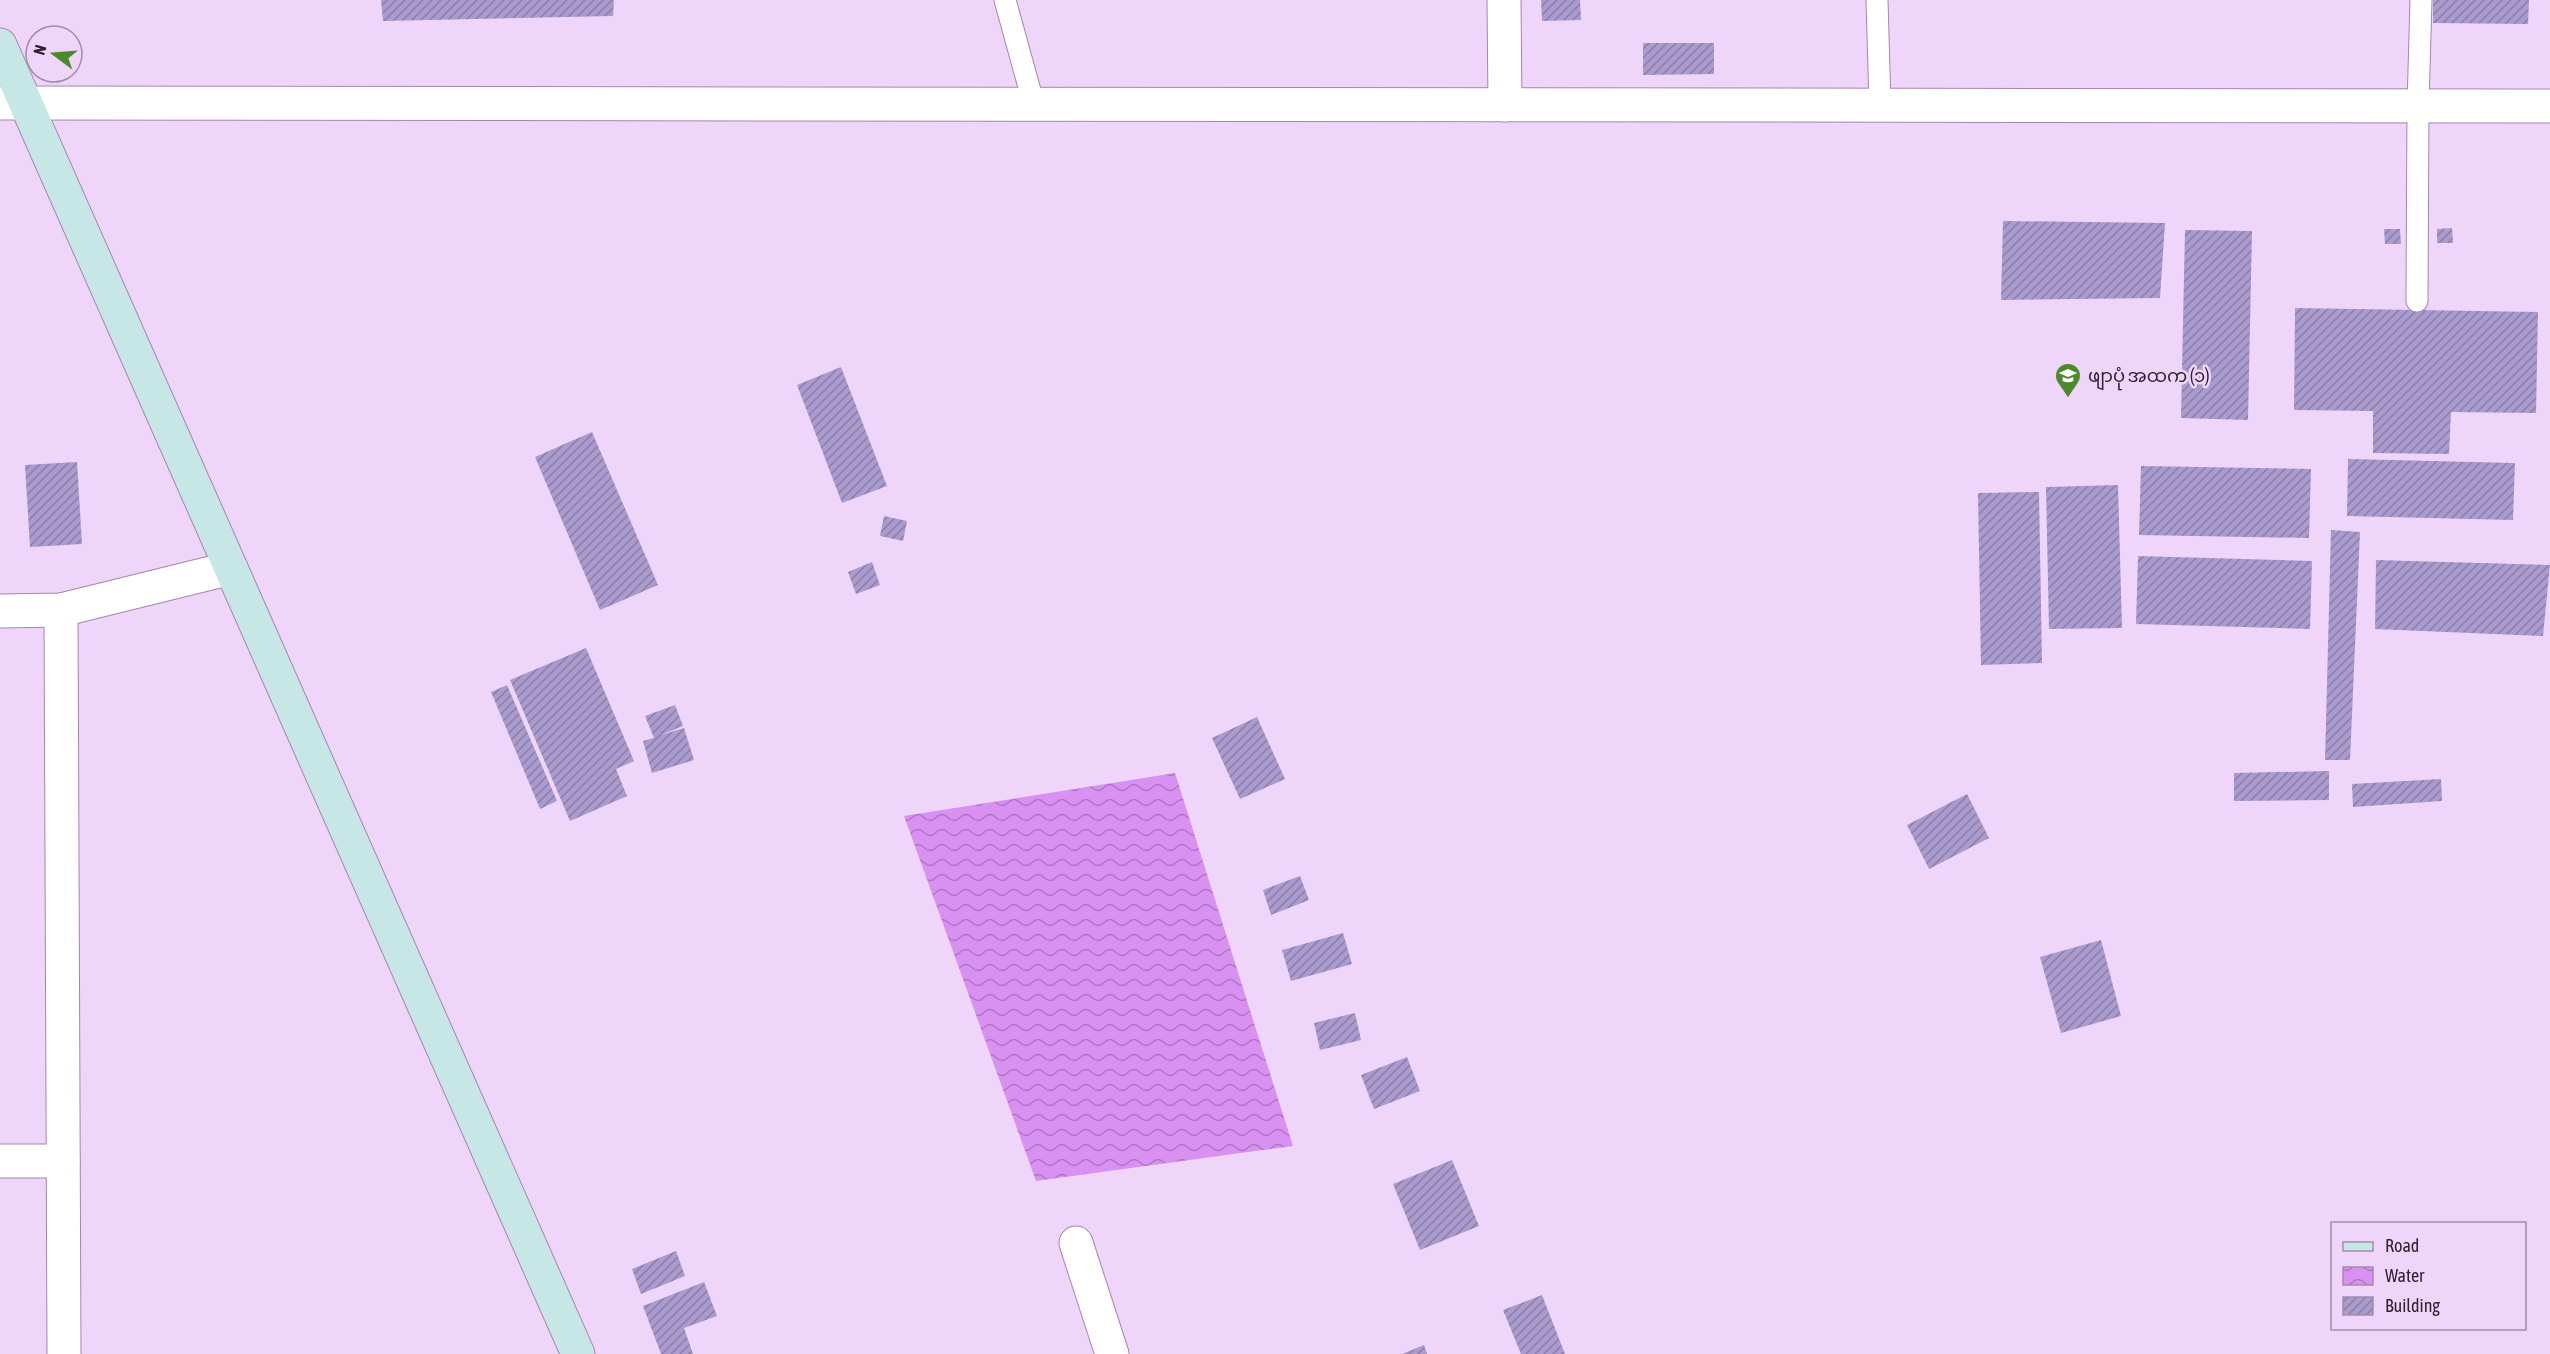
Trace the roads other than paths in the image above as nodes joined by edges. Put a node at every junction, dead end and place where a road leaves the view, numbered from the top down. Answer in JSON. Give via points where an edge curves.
{"nodes":[{"id":1,"x":1005,"y":0,"type":"edge"},
{"id":2,"x":1504,"y":0,"type":"edge"},
{"id":3,"x":1876,"y":0,"type":"edge"},
{"id":4,"x":2421,"y":0,"type":"edge"},
{"id":5,"x":0,"y":45,"type":"edge"},
{"id":6,"x":13,"y":104,"type":"edge"},
{"id":7,"x":1034,"y":105,"type":"junction"},
{"id":8,"x":1505,"y":105,"type":"junction"},
{"id":9,"x":1880,"y":105,"type":"junction"},
{"id":10,"x":2418,"y":106,"type":"junction"},
{"id":11,"x":2550,"y":106,"type":"edge"},
{"id":12,"x":2417,"y":301,"type":"dead end"},
{"id":13,"x":231,"y":567,"type":"junction"},
{"id":14,"x":0,"y":610,"type":"edge"},
{"id":15,"x":61,"y":610,"type":"junction"},
{"id":16,"x":0,"y":1161,"type":"edge"},
{"id":17,"x":63,"y":1161,"type":"junction"},
{"id":18,"x":1076,"y":1243,"type":"dead end"},
{"id":19,"x":64,"y":1354,"type":"edge"},
{"id":20,"x":578,"y":1354,"type":"edge"},
{"id":21,"x":1112,"y":1354,"type":"edge"}],
"edges":[{"from":1,"to":7,"type":"lane"},
{"from":2,"to":8,"type":"street"},
{"from":3,"to":9,"type":"lane"},
{"from":4,"to":10,"type":"lane"},
{"from":5,"to":6,"type":"main road"},
{"from":6,"to":7,"type":"street"},
{"from":6,"to":13,"type":"main road"},
{"from":7,"to":8,"type":"street"},
{"from":8,"to":9,"type":"street"},
{"from":9,"to":10,"type":"street"},
{"from":10,"to":11,"type":"street"},
{"from":10,"to":12,"type":"lane"},
{"from":13,"to":15,"type":"street"},
{"from":13,"to":20,"type":"main road"},
{"from":14,"to":15,"type":"street"},
{"from":15,"to":17,"type":"street"},
{"from":16,"to":17,"type":"street"},
{"from":17,"to":19,"type":"street"},
{"from":18,"to":21,"type":"street"}]}
